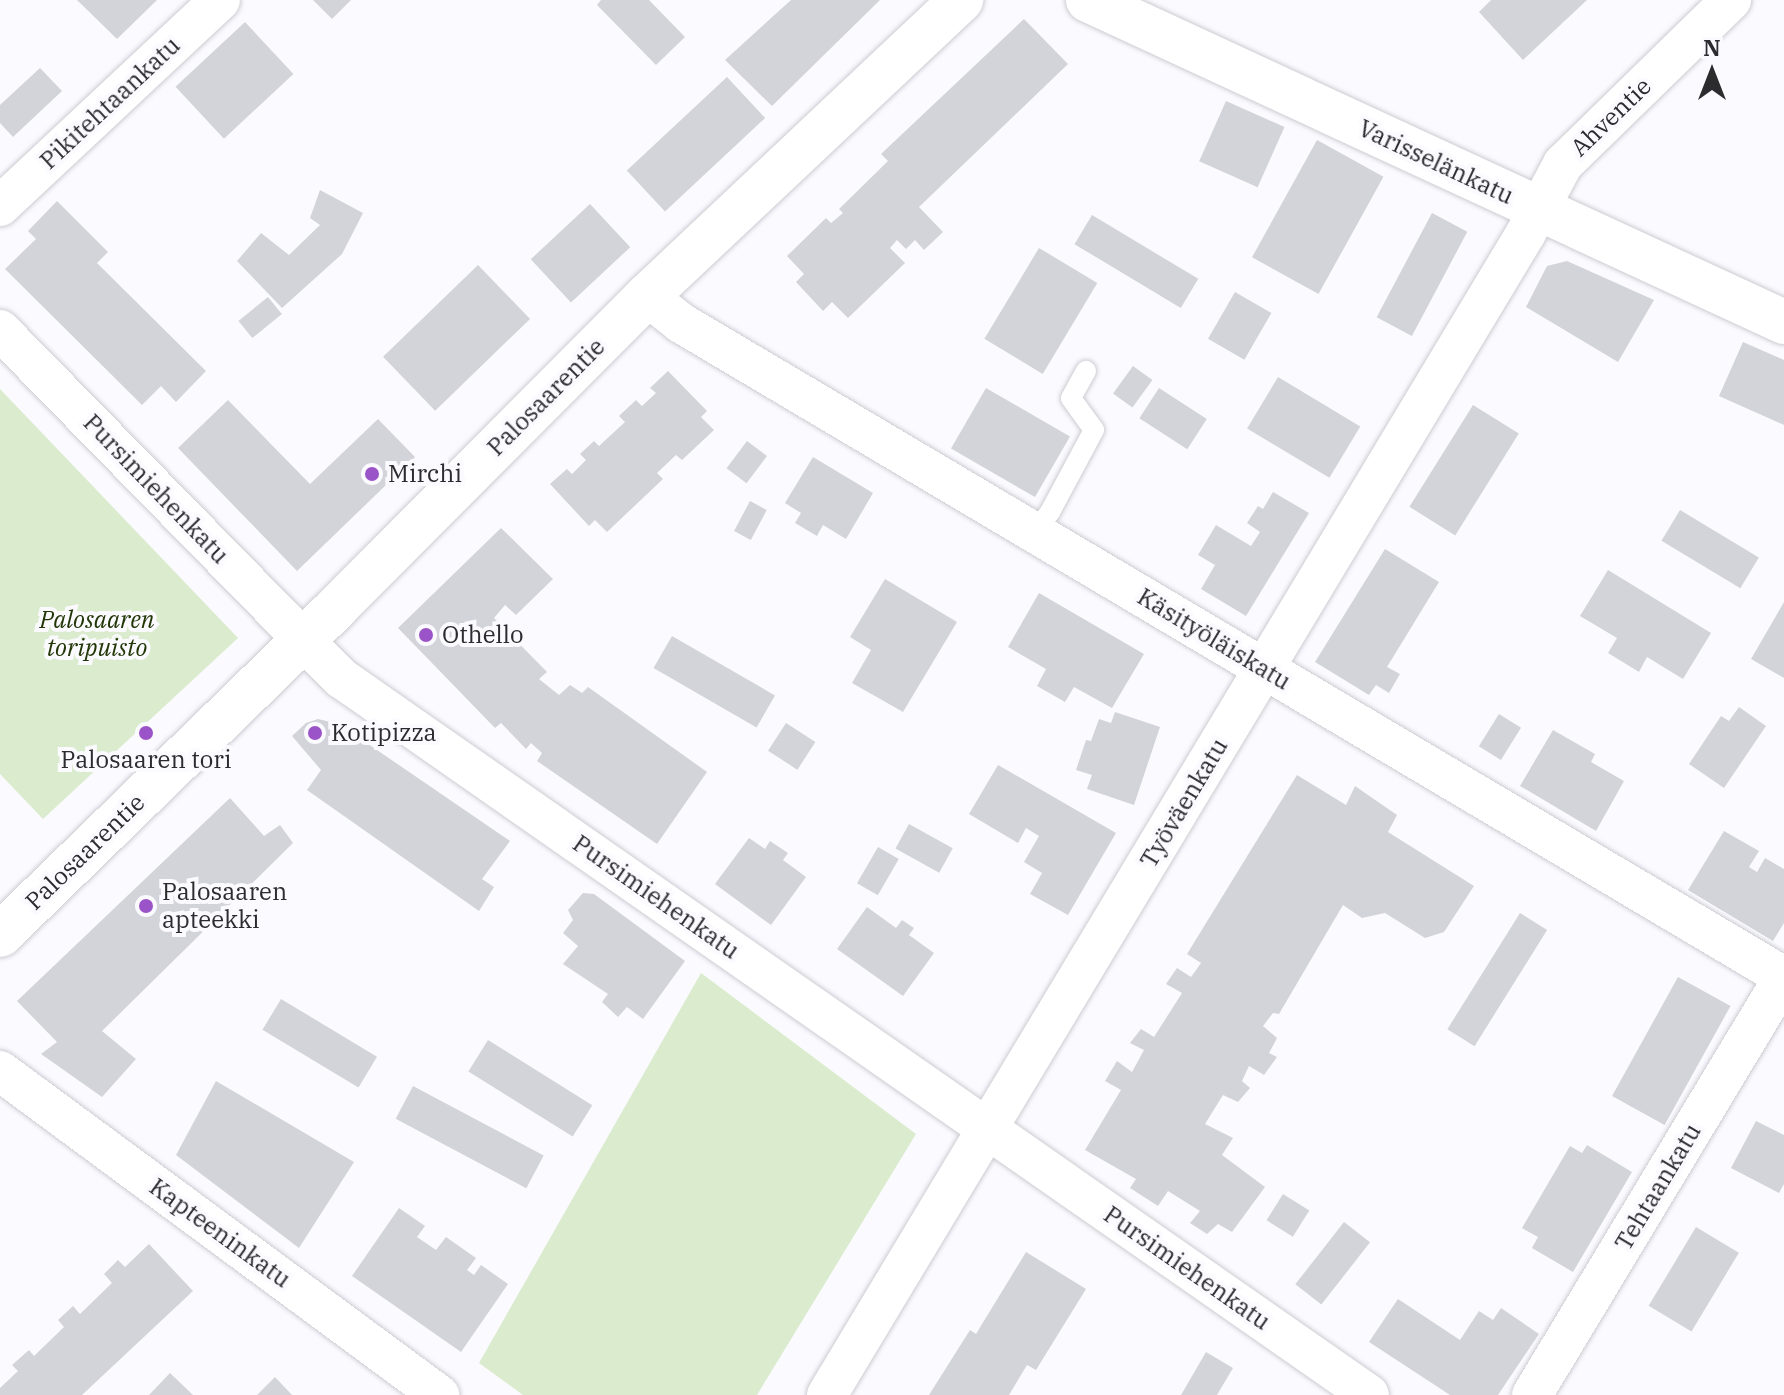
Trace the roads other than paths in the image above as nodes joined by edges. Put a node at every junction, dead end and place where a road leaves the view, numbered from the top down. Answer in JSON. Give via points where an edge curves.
{"nodes":[{"id":1,"x":220,"y":0,"type":"edge"},
{"id":2,"x":961,"y":0,"type":"edge"},
{"id":3,"x":1088,"y":0,"type":"edge"},
{"id":4,"x":1731,"y":0,"type":"edge"},
{"id":5,"x":0,"y":206,"type":"edge"},
{"id":6,"x":1539,"y":209,"type":"junction"},
{"id":7,"x":647,"y":296,"type":"junction"},
{"id":8,"x":1784,"y":322,"type":"edge"},
{"id":9,"x":0,"y":330,"type":"edge"},
{"id":10,"x":1086,"y":371,"type":"dead end"},
{"id":11,"x":1035,"y":532,"type":"junction"},
{"id":12,"x":303,"y":640,"type":"junction"},
{"id":13,"x":1264,"y":668,"type":"junction"},
{"id":14,"x":0,"y":935,"type":"edge"},
{"id":15,"x":1784,"y":978,"type":"edge"},
{"id":16,"x":0,"y":1071,"type":"edge"},
{"id":17,"x":988,"y":1129,"type":"junction"},
{"id":18,"x":439,"y":1395,"type":"edge"},
{"id":19,"x":827,"y":1395,"type":"edge"},
{"id":20,"x":1369,"y":1395,"type":"edge"},
{"id":21,"x":1532,"y":1395,"type":"edge"}],
"edges":[{"from":1,"to":5,"type":"street","name":"Pikitehtaankatu"},
{"from":2,"to":7,"type":"main road","name":"Palosaarentie"},
{"from":3,"to":6,"type":"main road","name":"Varisselänkatu"},
{"from":4,"to":6,"type":"street","name":"Ahventie","via":[[1563,164]]},
{"from":6,"to":8,"type":"main road","name":"Varisselänkatu"},
{"from":6,"to":13,"type":"street","name":"Työväenkatu"},
{"from":7,"to":11,"type":"street","name":"Käsityöläiskatu","via":[[681,323]]},
{"from":7,"to":12,"type":"main road","name":"Palosaarentie"},
{"from":9,"to":12,"type":"street","name":"Pursimiehenkatu"},
{"from":10,"to":11,"type":"lane","via":[[1071,398],[1094,430]]},
{"from":11,"to":13,"type":"street","name":"Käsityöläiskatu"},
{"from":12,"to":14,"type":"main road","name":"Palosaarentie"},
{"from":12,"to":17,"type":"street","name":"Pursimiehenkatu","via":[[341,678]]},
{"from":13,"to":15,"type":"street","name":"Käsityöläiskatu"},
{"from":13,"to":17,"type":"street","name":"Työväenkatu"},
{"from":15,"to":21,"type":"street","name":"Tehtaankatu"},
{"from":16,"to":18,"type":"street","name":"Kapteeninkatu"},
{"from":17,"to":19,"type":"street","name":"Työväenkatu"},
{"from":17,"to":20,"type":"street","name":"Pursimiehenkatu"}]}
